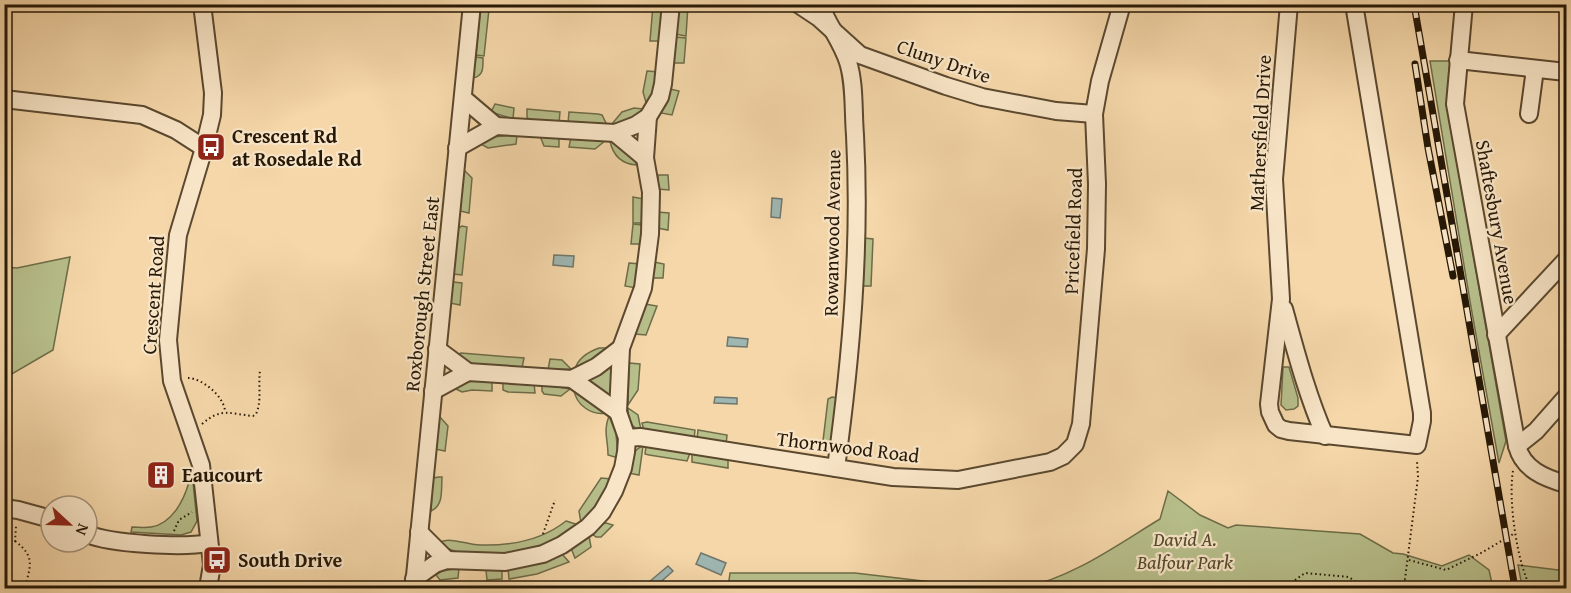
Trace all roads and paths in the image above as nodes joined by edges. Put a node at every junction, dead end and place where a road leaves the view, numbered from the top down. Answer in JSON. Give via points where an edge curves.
{"nodes":[{"id":1,"x":202,"y":4,"type":"edge"},
{"id":2,"x":472,"y":4,"type":"edge"},
{"id":3,"x":671,"y":4,"type":"edge"},
{"id":4,"x":798,"y":4,"type":"edge"},
{"id":5,"x":820,"y":4,"type":"edge"},
{"id":6,"x":1122,"y":4,"type":"edge"},
{"id":7,"x":1289,"y":4,"type":"edge"},
{"id":8,"x":1354,"y":4,"type":"edge"},
{"id":9,"x":1464,"y":4,"type":"edge"},
{"id":10,"x":834,"y":33,"type":"junction"},
{"id":11,"x":1458,"y":60,"type":"junction"},
{"id":12,"x":1535,"y":69,"type":"junction"},
{"id":13,"x":1566,"y":72,"type":"edge"},
{"id":14,"x":6,"y":96,"type":"edge"},
{"id":15,"x":463,"y":98,"type":"junction"},
{"id":16,"x":1094,"y":114,"type":"junction"},
{"id":17,"x":1529,"y":114,"type":"dead end"},
{"id":18,"x":648,"y":117,"type":"junction"},
{"id":19,"x":496,"y":126,"type":"junction"},
{"id":20,"x":615,"y":133,"type":"junction"},
{"id":21,"x":204,"y":148,"type":"junction"},
{"id":22,"x":457,"y":148,"type":"junction"},
{"id":23,"x":645,"y":159,"type":"junction"},
{"id":24,"x":1566,"y":260,"type":"edge"},
{"id":25,"x":1281,"y":299,"type":"junction"},
{"id":26,"x":1496,"y":335,"type":"junction"},
{"id":27,"x":621,"y":348,"type":"junction"},
{"id":28,"x":437,"y":349,"type":"junction"},
{"id":29,"x":260,"y":370,"type":"dead end"},
{"id":30,"x":468,"y":372,"type":"junction"},
{"id":31,"x":179,"y":378,"type":"dead end"},
{"id":32,"x":572,"y":379,"type":"junction"},
{"id":33,"x":433,"y":391,"type":"junction"},
{"id":34,"x":1566,"y":397,"type":"edge"},
{"id":35,"x":225,"y":412,"type":"junction"},
{"id":36,"x":618,"y":412,"type":"junction"},
{"id":37,"x":198,"y":427,"type":"dead end"},
{"id":38,"x":1325,"y":436,"type":"junction"},
{"id":39,"x":627,"y":438,"type":"junction"},
{"id":40,"x":1417,"y":445,"type":"junction"},
{"id":41,"x":1519,"y":452,"type":"junction"},
{"id":42,"x":1063,"y":456,"type":"joint"},
{"id":43,"x":837,"y":468,"type":"junction"},
{"id":44,"x":1566,"y":484,"type":"edge"},
{"id":45,"x":555,"y":500,"type":"dead end"},
{"id":46,"x":197,"y":510,"type":"dead end"},
{"id":47,"x":10,"y":513,"type":"edge"},
{"id":48,"x":39,"y":516,"type":"edge"},
{"id":49,"x":419,"y":532,"type":"junction"},
{"id":50,"x":1516,"y":532,"type":"junction"},
{"id":51,"x":543,"y":534,"type":"dead end"},
{"id":52,"x":173,"y":535,"type":"dead end"},
{"id":53,"x":99,"y":536,"type":"edge"},
{"id":54,"x":15,"y":541,"type":"junction"},
{"id":55,"x":209,"y":543,"type":"junction"},
{"id":56,"x":4,"y":549,"type":"edge"},
{"id":57,"x":447,"y":560,"type":"junction"},
{"id":58,"x":1409,"y":560,"type":"junction"},
{"id":59,"x":414,"y":584,"type":"edge"},
{"id":60,"x":25,"y":588,"type":"edge"},
{"id":61,"x":208,"y":588,"type":"edge"},
{"id":62,"x":1284,"y":588,"type":"edge"},
{"id":63,"x":1364,"y":588,"type":"edge"},
{"id":64,"x":1409,"y":588,"type":"edge"},
{"id":65,"x":1531,"y":588,"type":"edge"}],
"edges":[{"from":1,"to":21,"type":"street","name":"Crescent Road","via":[[213,93]]},
{"from":2,"to":15,"type":"street","name":"Roxborough Street East"},
{"from":3,"to":18,"type":"street","via":[[663,84]]},
{"from":4,"to":10,"type":"street","name":"Cluny Drive"},
{"from":5,"to":10,"type":"street","name":"Rowanwood Avenue"},
{"from":6,"to":16,"type":"street","name":"Pricefield Road"},
{"from":7,"to":25,"type":"street","name":"Mathersfield Drive","via":[[1274,179]]},
{"from":8,"to":40,"type":"street","via":[[1422,413]]},
{"from":9,"to":11,"type":"street","name":"Shaftesbury Avenue"},
{"from":10,"to":16,"type":"street","name":"Cluny Drive","via":[[860,55],[946,86],[1018,105]]},
{"from":10,"to":43,"type":"street","name":"Rowanwood Avenue","via":[[848,61],[851,81],[857,197],[854,289]]},
{"from":11,"to":12,"type":"street"},
{"from":11,"to":26,"type":"street","name":"Shaftesbury Avenue","via":[[1455,104]]},
{"from":12,"to":13,"type":"street"},
{"from":12,"to":17,"type":"street"},
{"from":14,"to":21,"type":"street","via":[[142,115]]},
{"from":15,"to":19,"type":"street"},
{"from":15,"to":22,"type":"street","name":"Roxborough Street East"},
{"from":16,"to":42,"type":"street","name":"Pricefield Road","via":[[1096,249],[1081,424],[1075,444]]},
{"from":18,"to":20,"type":"street"},
{"from":18,"to":23,"type":"street"},
{"from":19,"to":20,"type":"street"},
{"from":19,"to":22,"type":"street"},
{"from":20,"to":23,"type":"street"},
{"from":21,"to":55,"type":"street","name":"Crescent Road","via":[[178,236],[168,340],[172,381],[201,465]]},
{"from":22,"to":28,"type":"street","name":"Roxborough Street East"},
{"from":23,"to":27,"type":"street","via":[[651,192],[647,266],[637,309]]},
{"from":24,"to":26,"type":"street"},
{"from":25,"to":38,"type":"street","name":"Mathersfield Drive","via":[[1302,376]]},
{"from":25,"to":38,"type":"street","name":"Mathersfield Drive","via":[[1270,412],[1281,429]]},
{"from":26,"to":41,"type":"street","name":"Shaftesbury Avenue"},
{"from":27,"to":32,"type":"street"},
{"from":27,"to":36,"type":"street"},
{"from":28,"to":30,"type":"street"},
{"from":28,"to":33,"type":"street","name":"Roxborough Street East"},
{"from":29,"to":35,"type":"path","via":[[256,414]]},
{"from":30,"to":32,"type":"street"},
{"from":30,"to":33,"type":"street"},
{"from":31,"to":35,"type":"path","via":[[193,378],[207,387],[221,400]]},
{"from":32,"to":36,"type":"street"},
{"from":33,"to":49,"type":"street","name":"Roxborough Street East"},
{"from":34,"to":41,"type":"street"},
{"from":35,"to":37,"type":"path"},
{"from":36,"to":39,"type":"street"},
{"from":38,"to":40,"type":"street","name":"Mathersfield Drive"},
{"from":39,"to":43,"type":"street","name":"Thornwood Road"},
{"from":39,"to":57,"type":"street","via":[[623,468],[614,491],[599,514],[575,537],[525,559]]},
{"from":40,"to":58,"type":"path","via":[[1418,477]]},
{"from":41,"to":44,"type":"street","via":[[1542,476]]},
{"from":41,"to":50,"type":"path","via":[[1510,487]]},
{"from":42,"to":43,"type":"street","name":"Thornwood Road","via":[[1032,467],[958,480],[893,477]]},
{"from":45,"to":51,"type":"path"},
{"from":46,"to":52,"type":"path","via":[[179,520]]},
{"from":47,"to":48,"type":"street","via":[[18,510]]},
{"from":47,"to":54,"type":"path"},
{"from":49,"to":57,"type":"street"},
{"from":49,"to":59,"type":"street","name":"Roxborough Street East"},
{"from":50,"to":58,"type":"path","via":[[1446,570]]},
{"from":50,"to":65,"type":"path","via":[[1525,579]]},
{"from":53,"to":55,"type":"street","via":[[194,546]]},
{"from":54,"to":56,"type":"path"},
{"from":54,"to":60,"type":"path","via":[[29,554]]},
{"from":55,"to":61,"type":"street","name":"Crescent Road","via":[[212,565]]},
{"from":57,"to":59,"type":"street","via":[[435,564]]},
{"from":58,"to":64,"type":"path","via":[[1405,579]]},
{"from":62,"to":63,"type":"path","via":[[1305,573],[1349,577]]}]}
